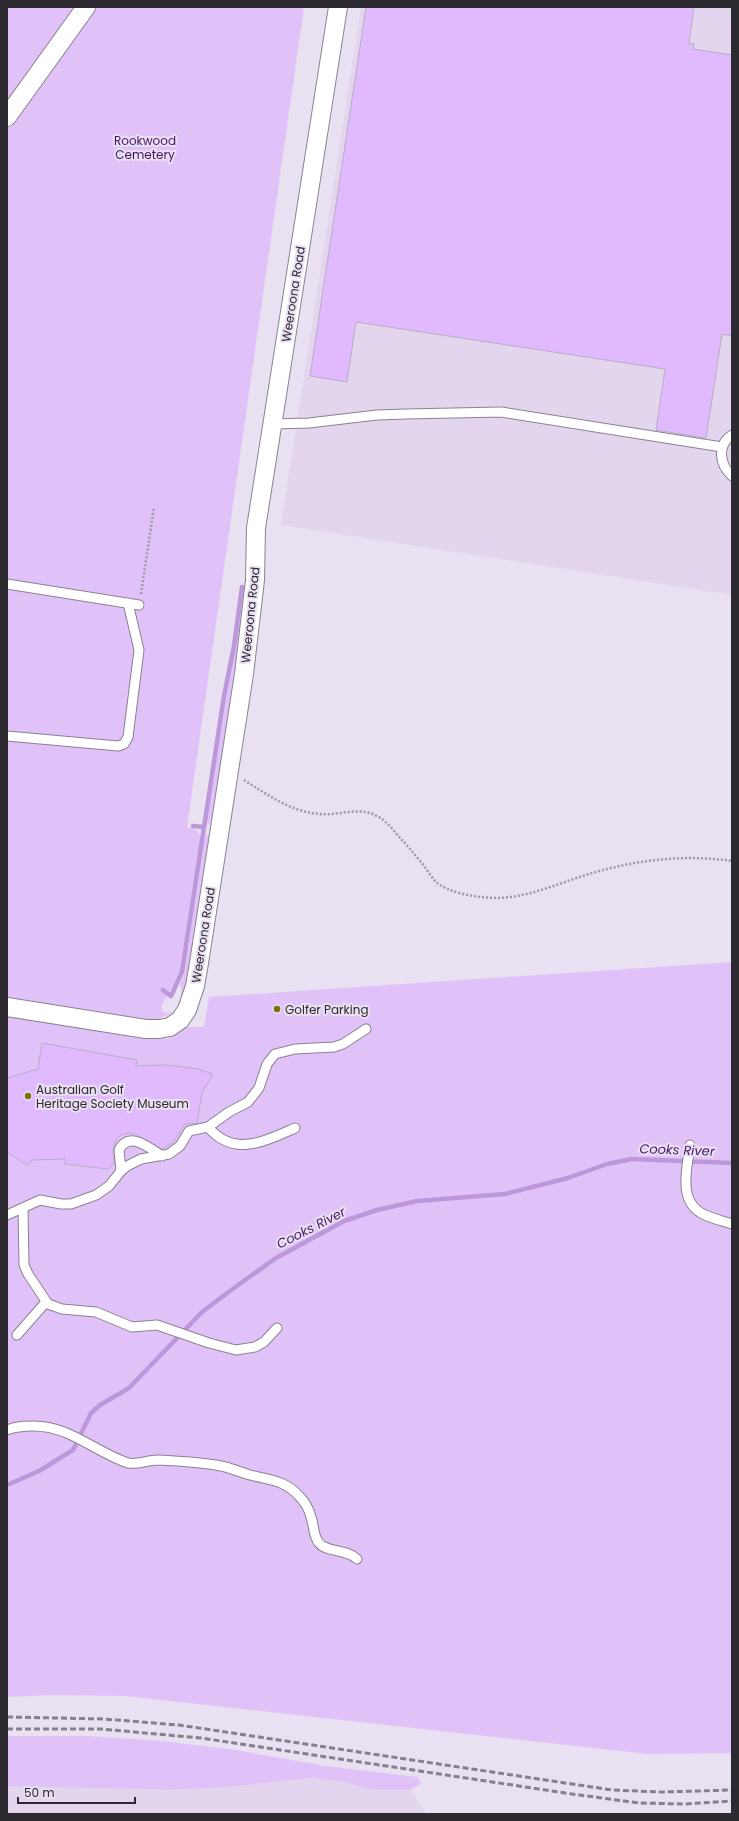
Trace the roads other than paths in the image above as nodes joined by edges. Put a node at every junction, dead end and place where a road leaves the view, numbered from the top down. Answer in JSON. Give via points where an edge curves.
{"nodes":[{"id":1,"x":86,"y":7,"type":"edge"},
{"id":2,"x":338,"y":7,"type":"edge"},
{"id":3,"x":7,"y":117,"type":"edge"},
{"id":4,"x":273,"y":424,"type":"junction"},
{"id":5,"x":732,"y":435,"type":"edge"},
{"id":6,"x":722,"y":447,"type":"junction"},
{"id":7,"x":732,"y":476,"type":"edge"},
{"id":8,"x":7,"y":584,"type":"edge"},
{"id":9,"x":128,"y":603,"type":"junction"},
{"id":10,"x":139,"y":605,"type":"road end"},
{"id":11,"x":7,"y":736,"type":"edge"},
{"id":12,"x":7,"y":1007,"type":"edge"},
{"id":13,"x":366,"y":1029,"type":"dead end"},
{"id":14,"x":208,"y":1127,"type":"junction"},
{"id":15,"x":295,"y":1128,"type":"dead end"},
{"id":16,"x":690,"y":1145,"type":"dead end"},
{"id":17,"x":162,"y":1156,"type":"junction"},
{"id":18,"x":121,"y":1171,"type":"junction"},
{"id":19,"x":23,"y":1208,"type":"junction"},
{"id":20,"x":7,"y":1215,"type":"edge"},
{"id":21,"x":732,"y":1224,"type":"edge"},
{"id":22,"x":46,"y":1302,"type":"junction"},
{"id":23,"x":277,"y":1328,"type":"dead end"},
{"id":24,"x":17,"y":1336,"type":"dead end"},
{"id":25,"x":7,"y":1430,"type":"edge"},
{"id":26,"x":357,"y":1559,"type":"dead end"}],
"edges":[{"from":1,"to":3,"type":"street"},
{"from":2,"to":4,"type":"street","name":"Weeroona Road"},
{"from":4,"to":6,"type":"lane","via":[[399,414],[501,412]]},
{"from":4,"to":12,"type":"street","name":"Weeroona Road","via":[[256,528],[254,598],[244,674],[195,986],[187,1010],[180,1020],[170,1027],[146,1029]]},
{"from":5,"to":6,"type":"lane"},
{"from":6,"to":7,"type":"lane","via":[[724,465]]},
{"from":8,"to":9,"type":"lane"},
{"from":9,"to":10,"type":"lane"},
{"from":9,"to":11,"type":"lane","via":[[139,650],[128,737],[124,744],[118,746]]},
{"from":13,"to":14,"type":"lane","via":[[334,1047],[295,1049],[275,1054],[270,1059],[253,1098]]},
{"from":14,"to":15,"type":"lane","via":[[224,1141],[241,1145],[271,1139]]},
{"from":14,"to":17,"type":"lane","via":[[189,1131],[180,1146]]},
{"from":16,"to":21,"type":"lane","via":[[685,1179],[688,1200],[704,1215]]},
{"from":17,"to":18,"type":"lane","via":[[141,1159]]},
{"from":17,"to":18,"type":"lane","via":[[138,1141],[124,1142],[119,1150]]},
{"from":18,"to":19,"type":"lane","via":[[103,1191],[81,1201],[61,1204],[40,1200]]},
{"from":19,"to":20,"type":"lane"},
{"from":19,"to":22,"type":"lane","via":[[24,1265]]},
{"from":22,"to":23,"type":"lane","via":[[62,1309],[96,1312],[132,1327],[157,1325],[209,1344],[236,1350],[256,1347]]},
{"from":22,"to":24,"type":"lane"},
{"from":25,"to":26,"type":"lane","via":[[27,1426],[50,1426],[133,1464],[156,1460],[197,1462],[276,1480],[298,1494],[306,1504],[319,1544],[328,1549],[347,1552]]}]}
